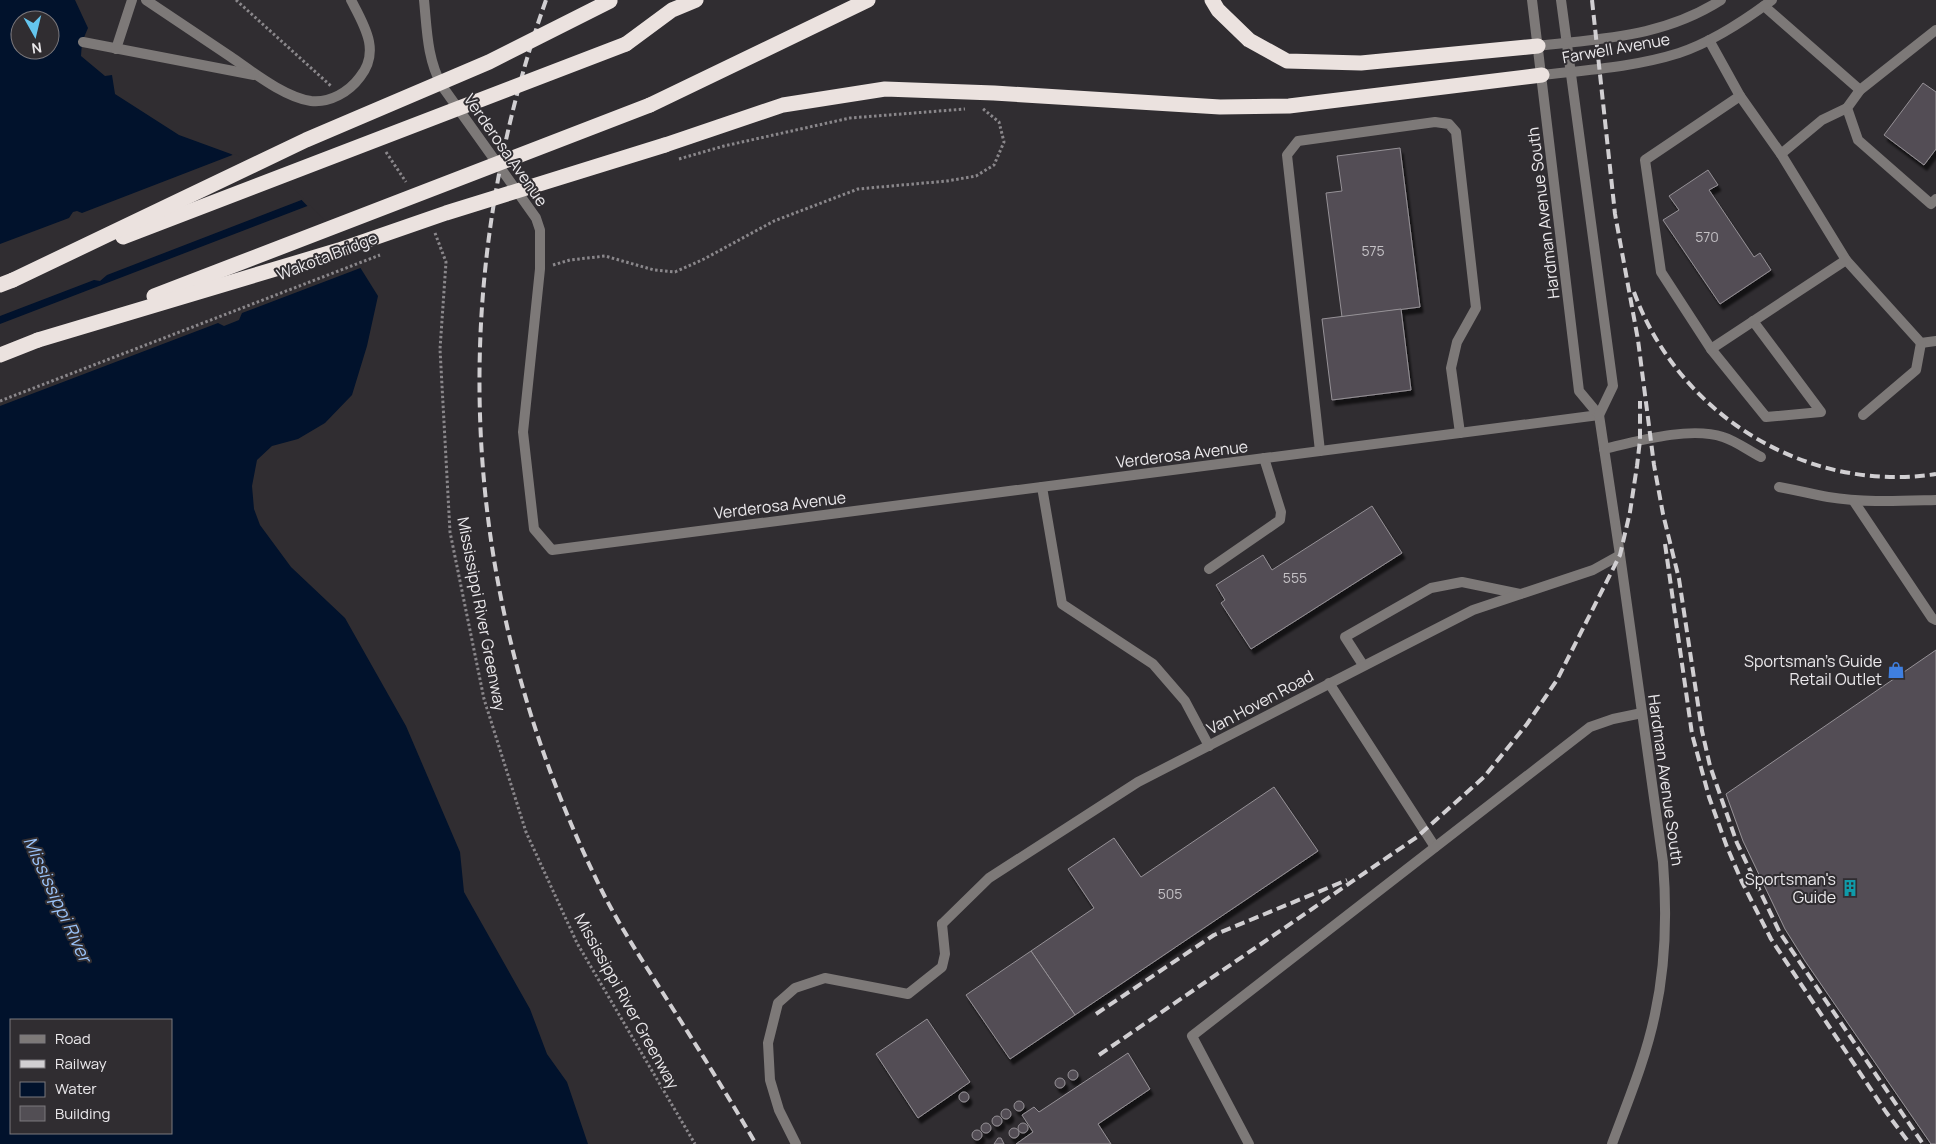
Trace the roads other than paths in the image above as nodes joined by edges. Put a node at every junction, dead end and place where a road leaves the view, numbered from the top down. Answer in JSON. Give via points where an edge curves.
{"nodes":[{"id":1,"x":132,"y":0,"type":"edge"},
{"id":2,"x":146,"y":0,"type":"edge"},
{"id":3,"x":350,"y":0,"type":"edge"},
{"id":4,"x":424,"y":0,"type":"edge"},
{"id":5,"x":696,"y":0,"type":"edge"},
{"id":6,"x":868,"y":0,"type":"edge"},
{"id":7,"x":1212,"y":0,"type":"edge"},
{"id":8,"x":1532,"y":0,"type":"edge"},
{"id":9,"x":1561,"y":0,"type":"edge"},
{"id":10,"x":1721,"y":0,"type":"edge"},
{"id":11,"x":612,"y":1,"type":"edge"},
{"id":12,"x":1768,"y":3,"type":"edge"},
{"id":13,"x":1935,"y":33,"type":"edge"},
{"id":14,"x":1708,"y":40,"type":"junction"},
{"id":15,"x":84,"y":42,"type":"dead end"},
{"id":16,"x":1566,"y":43,"type":"junction"},
{"id":17,"x":1538,"y":46,"type":"junction"},
{"id":18,"x":116,"y":49,"type":"junction"},
{"id":19,"x":1569,"y":72,"type":"junction"},
{"id":20,"x":1542,"y":75,"type":"junction"},
{"id":21,"x":260,"y":77,"type":"junction"},
{"id":22,"x":1860,"y":90,"type":"junction"},
{"id":23,"x":1740,"y":96,"type":"junction"},
{"id":24,"x":1847,"y":108,"type":"junction"},
{"id":25,"x":1781,"y":154,"type":"junction"},
{"id":26,"x":1936,"y":199,"type":"edge"},
{"id":27,"x":1846,"y":260,"type":"junction"},
{"id":28,"x":6,"y":282,"type":"edge"},
{"id":29,"x":1753,"y":321,"type":"junction"},
{"id":30,"x":38,"y":340,"type":"junction"},
{"id":31,"x":1936,"y":341,"type":"edge"},
{"id":32,"x":1921,"y":343,"type":"junction"},
{"id":33,"x":1711,"y":349,"type":"junction"},
{"id":34,"x":0,"y":355,"type":"edge"},
{"id":35,"x":1599,"y":415,"type":"junction"},
{"id":36,"x":1863,"y":415,"type":"dead end"},
{"id":37,"x":1460,"y":434,"type":"junction"},
{"id":38,"x":1604,"y":449,"type":"junction"},
{"id":39,"x":1320,"y":451,"type":"junction"},
{"id":40,"x":1761,"y":457,"type":"dead end"},
{"id":41,"x":1264,"y":458,"type":"junction"},
{"id":42,"x":1042,"y":487,"type":"junction"},
{"id":43,"x":1779,"y":487,"type":"dead end"},
{"id":44,"x":1853,"y":500,"type":"junction"},
{"id":45,"x":1936,"y":500,"type":"edge"},
{"id":46,"x":1620,"y":555,"type":"junction"},
{"id":47,"x":1209,"y":569,"type":"dead end"},
{"id":48,"x":1520,"y":594,"type":"junction"},
{"id":49,"x":1936,"y":620,"type":"edge"},
{"id":50,"x":1363,"y":666,"type":"junction"},
{"id":51,"x":1329,"y":683,"type":"junction"},
{"id":52,"x":1642,"y":713,"type":"junction"},
{"id":53,"x":1209,"y":746,"type":"junction"},
{"id":54,"x":1435,"y":846,"type":"junction"},
{"id":55,"x":796,"y":1144,"type":"edge"},
{"id":56,"x":1249,"y":1144,"type":"edge"},
{"id":57,"x":1612,"y":1144,"type":"edge"}],
"edges":[{"from":1,"to":18,"type":"street"},
{"from":2,"to":21,"type":"street"},
{"from":3,"to":21,"type":"street","via":[[370,41],[364,72],[353,86],[340,95],[311,101],[294,97]]},
{"from":4,"to":42,"type":"street","name":"Verderosa Avenue","via":[[435,73],[536,218],[540,230],[540,269],[523,432],[534,529],[552,550]]},
{"from":5,"to":28,"type":"highway","bridge":true,"via":[[672,10],[626,44]]},
{"from":6,"to":30,"type":"highway","name":"Wakota Bridge","bridge":true,"via":[[650,105]]},
{"from":7,"to":17,"type":"highway","via":[[1218,10],[1250,40],[1287,61],[1361,63]]},
{"from":8,"to":17,"type":"street","name":"Hardman Avenue South"},
{"from":9,"to":16,"type":"street"},
{"from":10,"to":16,"type":"street","name":"Farwell Avenue","via":[[1692,17],[1646,32]]},
{"from":11,"to":28,"type":"highway","bridge":true,"via":[[489,62],[306,140]]},
{"from":12,"to":14,"type":"street","name":"Farwell Avenue"},
{"from":12,"to":22,"type":"street"},
{"from":13,"to":22,"type":"street"},
{"from":14,"to":19,"type":"street","name":"Farwell Avenue","via":[[1679,53],[1650,60]]},
{"from":14,"to":23,"type":"street"},
{"from":15,"to":18,"type":"street"},
{"from":16,"to":17,"type":"street","name":"Farwell Avenue"},
{"from":16,"to":19,"type":"street"},
{"from":17,"to":20,"type":"street","name":"Hardman Avenue South"},
{"from":18,"to":21,"type":"street"},
{"from":19,"to":20,"type":"street","name":"Farwell Avenue"},
{"from":19,"to":35,"type":"street","via":[[1613,386]]},
{"from":20,"to":30,"type":"highway","bridge":true,"via":[[1255,108],[885,89],[783,105],[339,250]]},
{"from":20,"to":35,"type":"street","name":"Hardman Avenue South","via":[[1580,391]]},
{"from":22,"to":24,"type":"street"},
{"from":23,"to":25,"type":"street"},
{"from":23,"to":33,"type":"street","via":[[1645,160],[1661,272]]},
{"from":24,"to":25,"type":"street","via":[[1822,120]]},
{"from":24,"to":26,"type":"street","via":[[1858,140],[1931,204]]},
{"from":25,"to":27,"type":"street"},
{"from":27,"to":29,"type":"street"},
{"from":27,"to":32,"type":"street"},
{"from":29,"to":33,"type":"street"},
{"from":29,"to":33,"type":"street","via":[[1821,412],[1766,417]]},
{"from":30,"to":34,"type":"highway","name":"Wakota Bridge"},
{"from":31,"to":32,"type":"street"},
{"from":32,"to":36,"type":"street","via":[[1916,370]]},
{"from":35,"to":37,"type":"street","name":"Verderosa Avenue"},
{"from":35,"to":38,"type":"street","name":"Hardman Avenue South"},
{"from":37,"to":39,"type":"street","name":"Verderosa Avenue"},
{"from":37,"to":39,"type":"street","via":[[1451,368],[1457,342],[1476,308],[1456,132],[1449,124],[1435,122],[1298,141],[1287,155]]},
{"from":38,"to":40,"type":"street","via":[[1640,440],[1705,433],[1725,438]]},
{"from":38,"to":46,"type":"street","name":"Hardman Avenue South"},
{"from":39,"to":41,"type":"street","name":"Verderosa Avenue"},
{"from":41,"to":42,"type":"street","name":"Verderosa Avenue"},
{"from":41,"to":47,"type":"street","via":[[1281,512],[1280,520]]},
{"from":42,"to":53,"type":"street","via":[[1062,604],[1152,664],[1185,701]]},
{"from":43,"to":44,"type":"street"},
{"from":44,"to":45,"type":"street"},
{"from":44,"to":49,"type":"street"},
{"from":46,"to":48,"type":"street","name":"Van Hoven Road","via":[[1594,570]]},
{"from":46,"to":52,"type":"street","name":"Hardman Avenue South"},
{"from":48,"to":50,"type":"street","name":"Van Hoven Road","via":[[1473,610]]},
{"from":48,"to":50,"type":"street","via":[[1462,582],[1431,588],[1345,637]]},
{"from":50,"to":51,"type":"street","name":"Van Hoven Road"},
{"from":51,"to":53,"type":"street","name":"Van Hoven Road"},
{"from":51,"to":54,"type":"street"},
{"from":52,"to":54,"type":"street","via":[[1590,727]]},
{"from":52,"to":57,"type":"street","name":"Hardman Avenue South","via":[[1663,862],[1666,937],[1655,1014]]},
{"from":53,"to":55,"type":"street","name":"Van Hoven Road","via":[[1138,782],[989,878],[942,924],[945,954],[942,967],[908,994],[825,978],[795,988],[778,1003],[768,1043],[770,1080],[778,1110]]},
{"from":54,"to":56,"type":"street","via":[[1192,1036]]}]}
